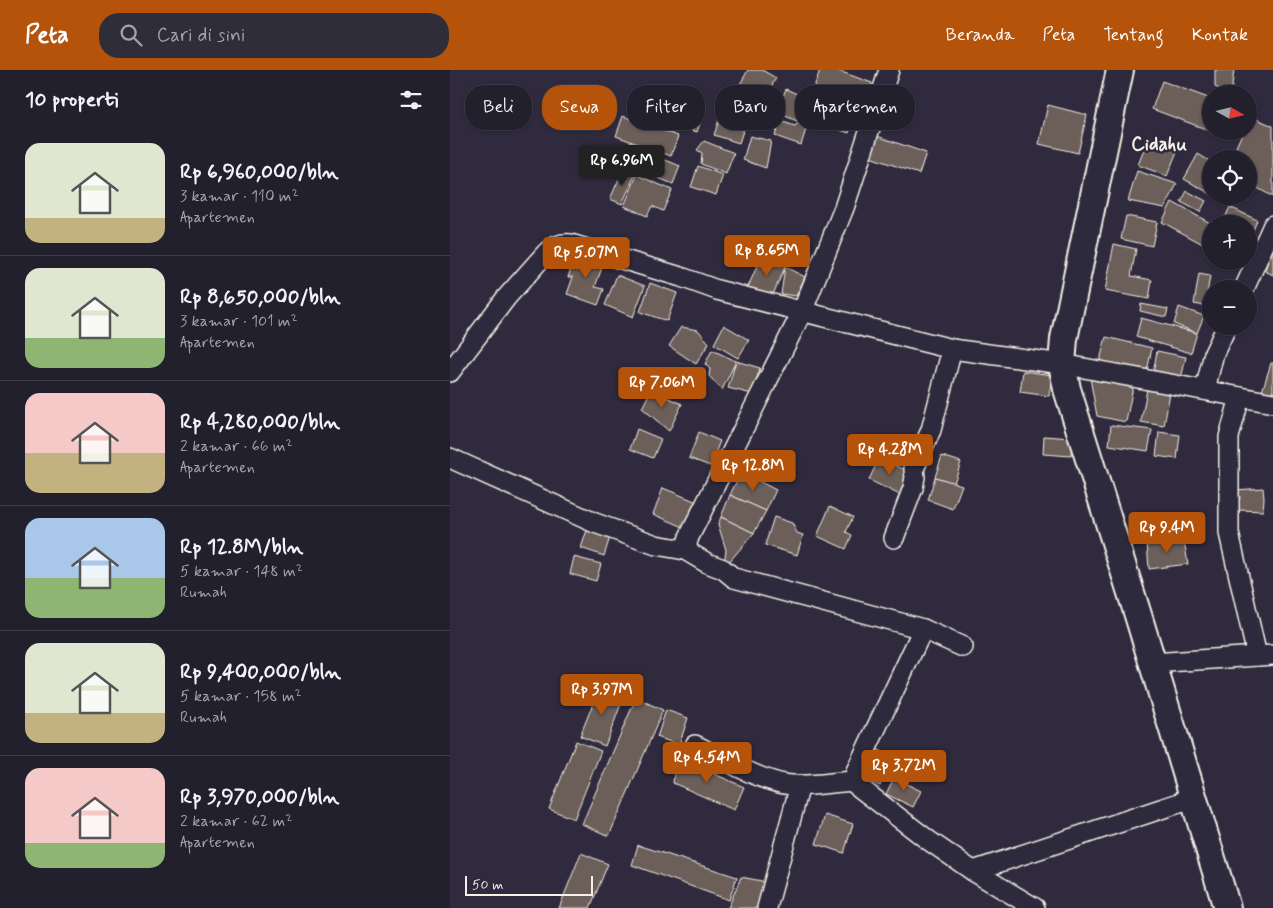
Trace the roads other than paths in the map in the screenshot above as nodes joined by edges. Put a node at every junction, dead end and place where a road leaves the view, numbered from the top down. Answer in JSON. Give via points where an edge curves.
{"nodes":[{"id":1,"x":889,"y":70,"type":"edge"},
{"id":2,"x":1120,"y":70,"type":"edge"},
{"id":3,"x":1273,"y":225,"type":"edge"},
{"id":4,"x":1248,"y":280,"type":"edge"},
{"id":5,"x":802,"y":312,"type":"junction"},
{"id":6,"x":1223,"y":335,"type":"edge"},
{"id":7,"x":952,"y":349,"type":"junction"},
{"id":8,"x":1062,"y":364,"type":"junction"},
{"id":9,"x":450,"y":372,"type":"edge"},
{"id":10,"x":1205,"y":390,"type":"junction"},
{"id":11,"x":1240,"y":397,"type":"junction"},
{"id":12,"x":1273,"y":403,"type":"edge"},
{"id":13,"x":450,"y":458,"type":"edge"},
{"id":14,"x":894,"y":538,"type":"dead end"},
{"id":15,"x":685,"y":550,"type":"junction"},
{"id":16,"x":923,"y":629,"type":"junction"},
{"id":17,"x":963,"y":648,"type":"dead end"},
{"id":18,"x":1265,"y":655,"type":"edge"},
{"id":19,"x":1152,"y":663,"type":"junction"},
{"id":20,"x":695,"y":744,"type":"dead end"},
{"id":21,"x":854,"y":780,"type":"junction"},
{"id":22,"x":800,"y":785,"type":"junction"},
{"id":23,"x":1194,"y":798,"type":"junction"},
{"id":24,"x":973,"y":871,"type":"junction"},
{"id":25,"x":767,"y":908,"type":"edge"},
{"id":26,"x":1035,"y":908,"type":"edge"},
{"id":27,"x":1224,"y":908,"type":"edge"}],
"edges":[{"from":1,"to":5,"type":"street","via":[[844,208]]},
{"from":2,"to":8,"type":"main road","via":[[1064,339]]},
{"from":3,"to":4,"type":"street"},
{"from":5,"to":7,"type":"street"},
{"from":5,"to":9,"type":"street","via":[[563,244],[546,253],[506,298]]},
{"from":5,"to":15,"type":"street"},
{"from":6,"to":10,"type":"street","via":[[1214,353]]},
{"from":7,"to":8,"type":"street"},
{"from":7,"to":14,"type":"street","via":[[931,430],[914,469],[913,488]]},
{"from":8,"to":10,"type":"street"},
{"from":8,"to":19,"type":"main road"},
{"from":10,"to":11,"type":"street"},
{"from":11,"to":12,"type":"street"},
{"from":11,"to":18,"type":"street","via":[[1229,437],[1229,533]]},
{"from":13,"to":15,"type":"street","via":[[595,522],[656,545]]},
{"from":15,"to":16,"type":"street","via":[[734,578]]},
{"from":16,"to":17,"type":"street"},
{"from":16,"to":21,"type":"street"},
{"from":18,"to":19,"type":"street"},
{"from":19,"to":23,"type":"main road"},
{"from":20,"to":22,"type":"street","via":[[743,769],[784,784]]},
{"from":21,"to":22,"type":"street"},
{"from":21,"to":24,"type":"street","via":[[856,785]]},
{"from":22,"to":25,"type":"street"},
{"from":23,"to":24,"type":"street"},
{"from":23,"to":27,"type":"main road"},
{"from":24,"to":26,"type":"street"}]}
